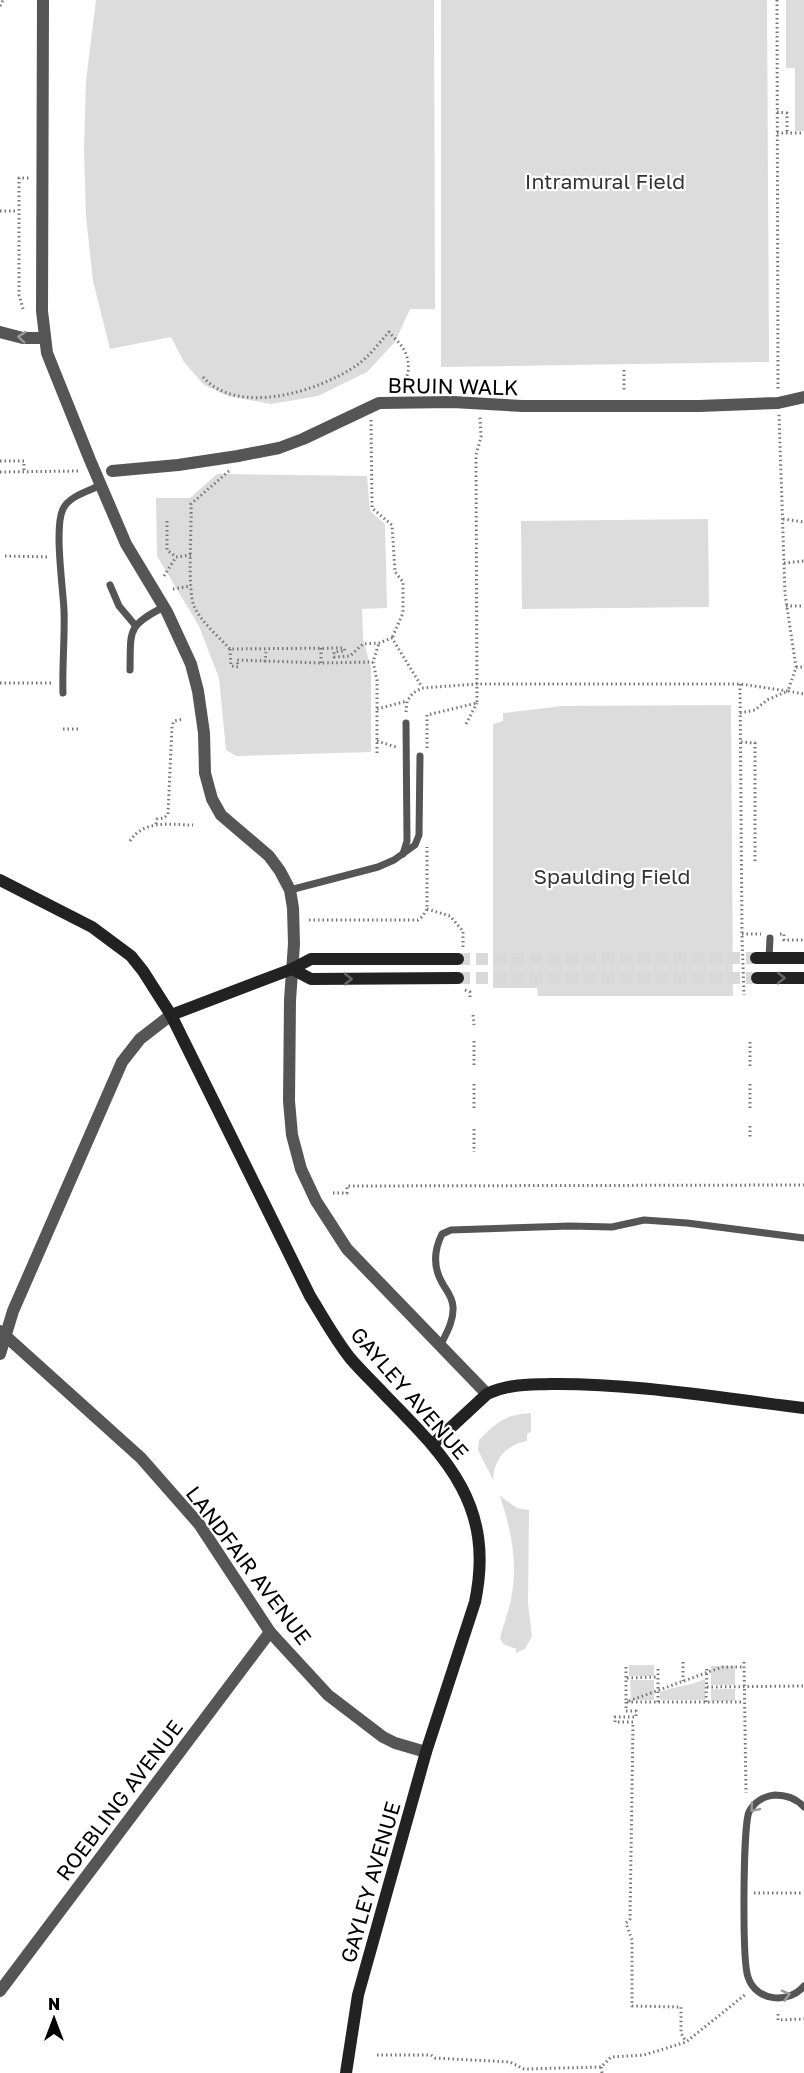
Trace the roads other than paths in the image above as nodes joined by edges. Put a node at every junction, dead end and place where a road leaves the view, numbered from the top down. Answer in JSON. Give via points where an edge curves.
{"nodes":[{"id":1,"x":43,"y":0,"type":"edge"},
{"id":2,"x":0,"y":332,"type":"edge"},
{"id":3,"x":45,"y":338,"type":"junction"},
{"id":4,"x":804,"y":397,"type":"edge"},
{"id":5,"x":112,"y":471,"type":"dead end"},
{"id":6,"x":101,"y":485,"type":"junction"},
{"id":7,"x":110,"y":585,"type":"dead end"},
{"id":8,"x":164,"y":607,"type":"junction"},
{"id":9,"x":135,"y":625,"type":"junction"},
{"id":10,"x":130,"y":670,"type":"dead end"},
{"id":11,"x":63,"y":693,"type":"dead end"},
{"id":12,"x":406,"y":723,"type":"road end"},
{"id":13,"x":420,"y":756,"type":"dead end"},
{"id":14,"x":403,"y":854,"type":"junction"},
{"id":15,"x":0,"y":880,"type":"edge"},
{"id":16,"x":290,"y":890,"type":"junction"},
{"id":17,"x":770,"y":938,"type":"dead end"},
{"id":18,"x":762,"y":958,"type":"joint"},
{"id":19,"x":804,"y":958,"type":"edge"},
{"id":20,"x":458,"y":959,"type":"tunnel mouth"},
{"id":21,"x":292,"y":969,"type":"junction"},
{"id":22,"x":458,"y":978,"type":"tunnel mouth"},
{"id":23,"x":757,"y":978,"type":"tunnel mouth"},
{"id":24,"x":804,"y":978,"type":"edge"},
{"id":25,"x":171,"y":1015,"type":"junction"},
{"id":26,"x":804,"y":1238,"type":"edge"},
{"id":27,"x":2,"y":1334,"type":"edge"},
{"id":28,"x":440,"y":1346,"type":"junction"},
{"id":29,"x":0,"y":1354,"type":"edge"},
{"id":30,"x":487,"y":1394,"type":"junction"},
{"id":31,"x":804,"y":1408,"type":"edge"},
{"id":32,"x":433,"y":1444,"type":"junction"},
{"id":33,"x":270,"y":1632,"type":"junction"},
{"id":34,"x":426,"y":1752,"type":"junction"},
{"id":35,"x":804,"y":1807,"type":"edge"},
{"id":36,"x":804,"y":1986,"type":"edge"},
{"id":37,"x":0,"y":1991,"type":"edge"},
{"id":38,"x":346,"y":2073,"type":"edge"}],
"edges":[{"from":1,"to":3,"type":"street"},
{"from":3,"to":2,"type":"street","one_way":true,"via":[[22,338]]},
{"from":3,"to":6,"type":"street","via":[[54,372]]},
{"from":4,"to":5,"type":"street","name":"BRUIN WALK","via":[[778,403],[624,406],[379,403],[279,448]]},
{"from":6,"to":8,"type":"street","via":[[126,544]]},
{"from":6,"to":11,"type":"lane","via":[[69,501],[60,520]]},
{"from":7,"to":9,"type":"lane","via":[[119,606]]},
{"from":8,"to":9,"type":"lane"},
{"from":8,"to":16,"type":"street","via":[[191,664],[198,691],[205,773],[212,799],[220,814],[269,856]]},
{"from":9,"to":10,"type":"lane"},
{"from":12,"to":14,"type":"lane","via":[[407,841]]},
{"from":13,"to":14,"type":"lane","via":[[419,835],[415,845]]},
{"from":14,"to":16,"type":"lane","via":[[378,867]]},
{"from":15,"to":25,"type":"street","name":"GAYLEY AVENUE","via":[[112,941],[143,970]]},
{"from":16,"to":21,"type":"street"},
{"from":17,"to":18,"type":"lane"},
{"from":18,"to":19,"type":"street"},
{"from":20,"to":21,"type":"street","via":[[311,959]]},
{"from":21,"to":22,"type":"street","one_way":true,"via":[[311,979]]},
{"from":21,"to":25,"type":"street"},
{"from":21,"to":28,"type":"street","via":[[289,1101],[292,1136],[301,1169],[347,1249]]},
{"from":23,"to":24,"type":"street","one_way":true},
{"from":25,"to":27,"type":"street","via":[[140,1039],[122,1062]]},
{"from":25,"to":32,"type":"street","name":"GAYLEY AVENUE","via":[[332,1334]]},
{"from":26,"to":28,"type":"lane","via":[[644,1220],[612,1227],[451,1230],[442,1234],[436,1244],[434,1267],[454,1305],[450,1327]]},
{"from":27,"to":29,"type":"street"},
{"from":27,"to":33,"type":"street","name":"LANDFAIR AVENUE","via":[[141,1458],[199,1524]]},
{"from":28,"to":30,"type":"street"},
{"from":30,"to":31,"type":"street","via":[[515,1385],[582,1384]]},
{"from":30,"to":32,"type":"street"},
{"from":32,"to":34,"type":"street","name":"GAYLEY AVENUE","via":[[456,1475],[470,1503],[481,1552],[475,1602]]},
{"from":33,"to":34,"type":"street","name":"LANDFAIR AVENUE","via":[[328,1695],[383,1737]]},
{"from":33,"to":37,"type":"street","name":"ROEBLING AVENUE"},
{"from":34,"to":38,"type":"street","name":"GAYLEY AVENUE","via":[[358,1995]]},
{"from":35,"to":36,"type":"lane","one_way":true,"via":[[793,1798],[765,1797],[756,1802],[746,1819],[748,1979],[764,1996],[793,1995]]}]}
